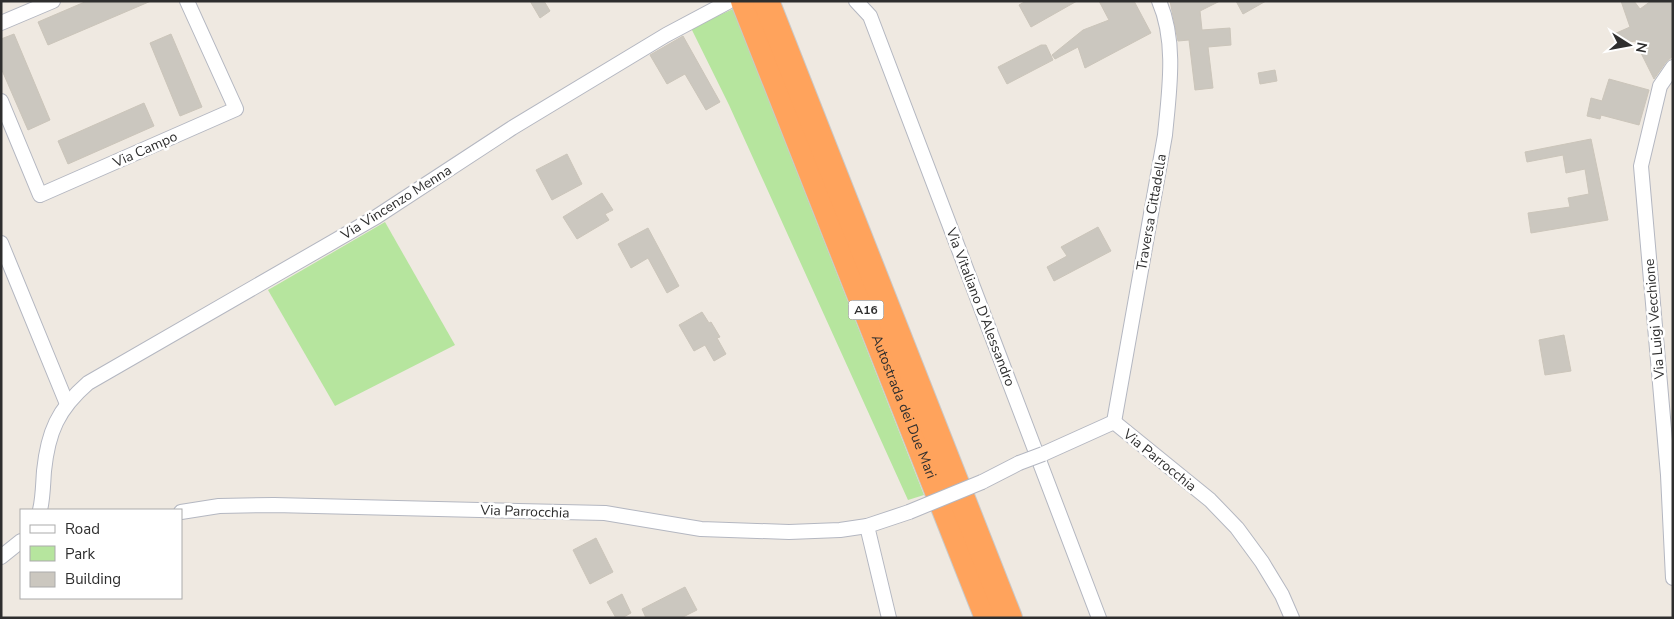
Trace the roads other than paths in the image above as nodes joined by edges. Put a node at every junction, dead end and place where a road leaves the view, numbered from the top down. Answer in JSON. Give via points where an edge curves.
{"nodes":[{"id":1,"x":53,"y":1,"type":"edge"},
{"id":2,"x":188,"y":1,"type":"edge"},
{"id":3,"x":766,"y":1,"type":"edge"},
{"id":4,"x":856,"y":1,"type":"edge"},
{"id":5,"x":1158,"y":1,"type":"edge"},
{"id":6,"x":736,"y":2,"type":"edge"},
{"id":7,"x":1,"y":23,"type":"edge"},
{"id":8,"x":1673,"y":67,"type":"edge"},
{"id":9,"x":1,"y":101,"type":"edge"},
{"id":10,"x":1,"y":243,"type":"edge"},
{"id":11,"x":67,"y":404,"type":"junction"},
{"id":12,"x":1114,"y":422,"type":"junction"},
{"id":13,"x":40,"y":509,"type":"edge"},
{"id":14,"x":182,"y":512,"type":"edge"},
{"id":15,"x":867,"y":526,"type":"junction"},
{"id":16,"x":20,"y":542,"type":"edge"},
{"id":17,"x":1,"y":557,"type":"edge"},
{"id":18,"x":1673,"y":578,"type":"edge"},
{"id":19,"x":889,"y":618,"type":"edge"},
{"id":20,"x":988,"y":618,"type":"edge"},
{"id":21,"x":1009,"y":618,"type":"edge"},
{"id":22,"x":1099,"y":618,"type":"edge"},
{"id":23,"x":1292,"y":618,"type":"edge"}],
"edges":[{"from":1,"to":7,"type":"street"},
{"from":2,"to":9,"type":"street","name":"Via Campo","via":[[236,109],[40,195]]},
{"from":3,"to":21,"type":"highway","name":"Autostrada dei Due Mari","number":"A16"},
{"from":4,"to":22,"type":"street","name":"Via Vitaliano D'Alessandro","via":[[870,16]]},
{"from":5,"to":12,"type":"street","name":"Traversa Cittadella","via":[[1170,61],[1165,136]]},
{"from":6,"to":11,"type":"street","name":"Via Vincenzo Menna","via":[[666,35],[512,128],[376,217],[88,383]]},
{"from":6,"to":20,"type":"highway","name":"Autostrada dei Due Mari","number":"A16"},
{"from":8,"to":18,"type":"street","name":"Via Luigi Vecchione","via":[[1660,86],[1641,166],[1668,475]]},
{"from":10,"to":11,"type":"street"},
{"from":11,"to":13,"type":"street","via":[[50,436]]},
{"from":12,"to":15,"type":"street","name":"Via Parrocchia","bridge":true,"via":[[982,482]]},
{"from":12,"to":23,"type":"street","name":"Via Parrocchia","via":[[1210,500],[1237,528],[1262,562]]},
{"from":14,"to":15,"type":"street","name":"Via Parrocchia","via":[[219,506],[274,505],[605,513],[701,529],[789,532]]},
{"from":15,"to":19,"type":"street"},
{"from":16,"to":17,"type":"street"}]}
